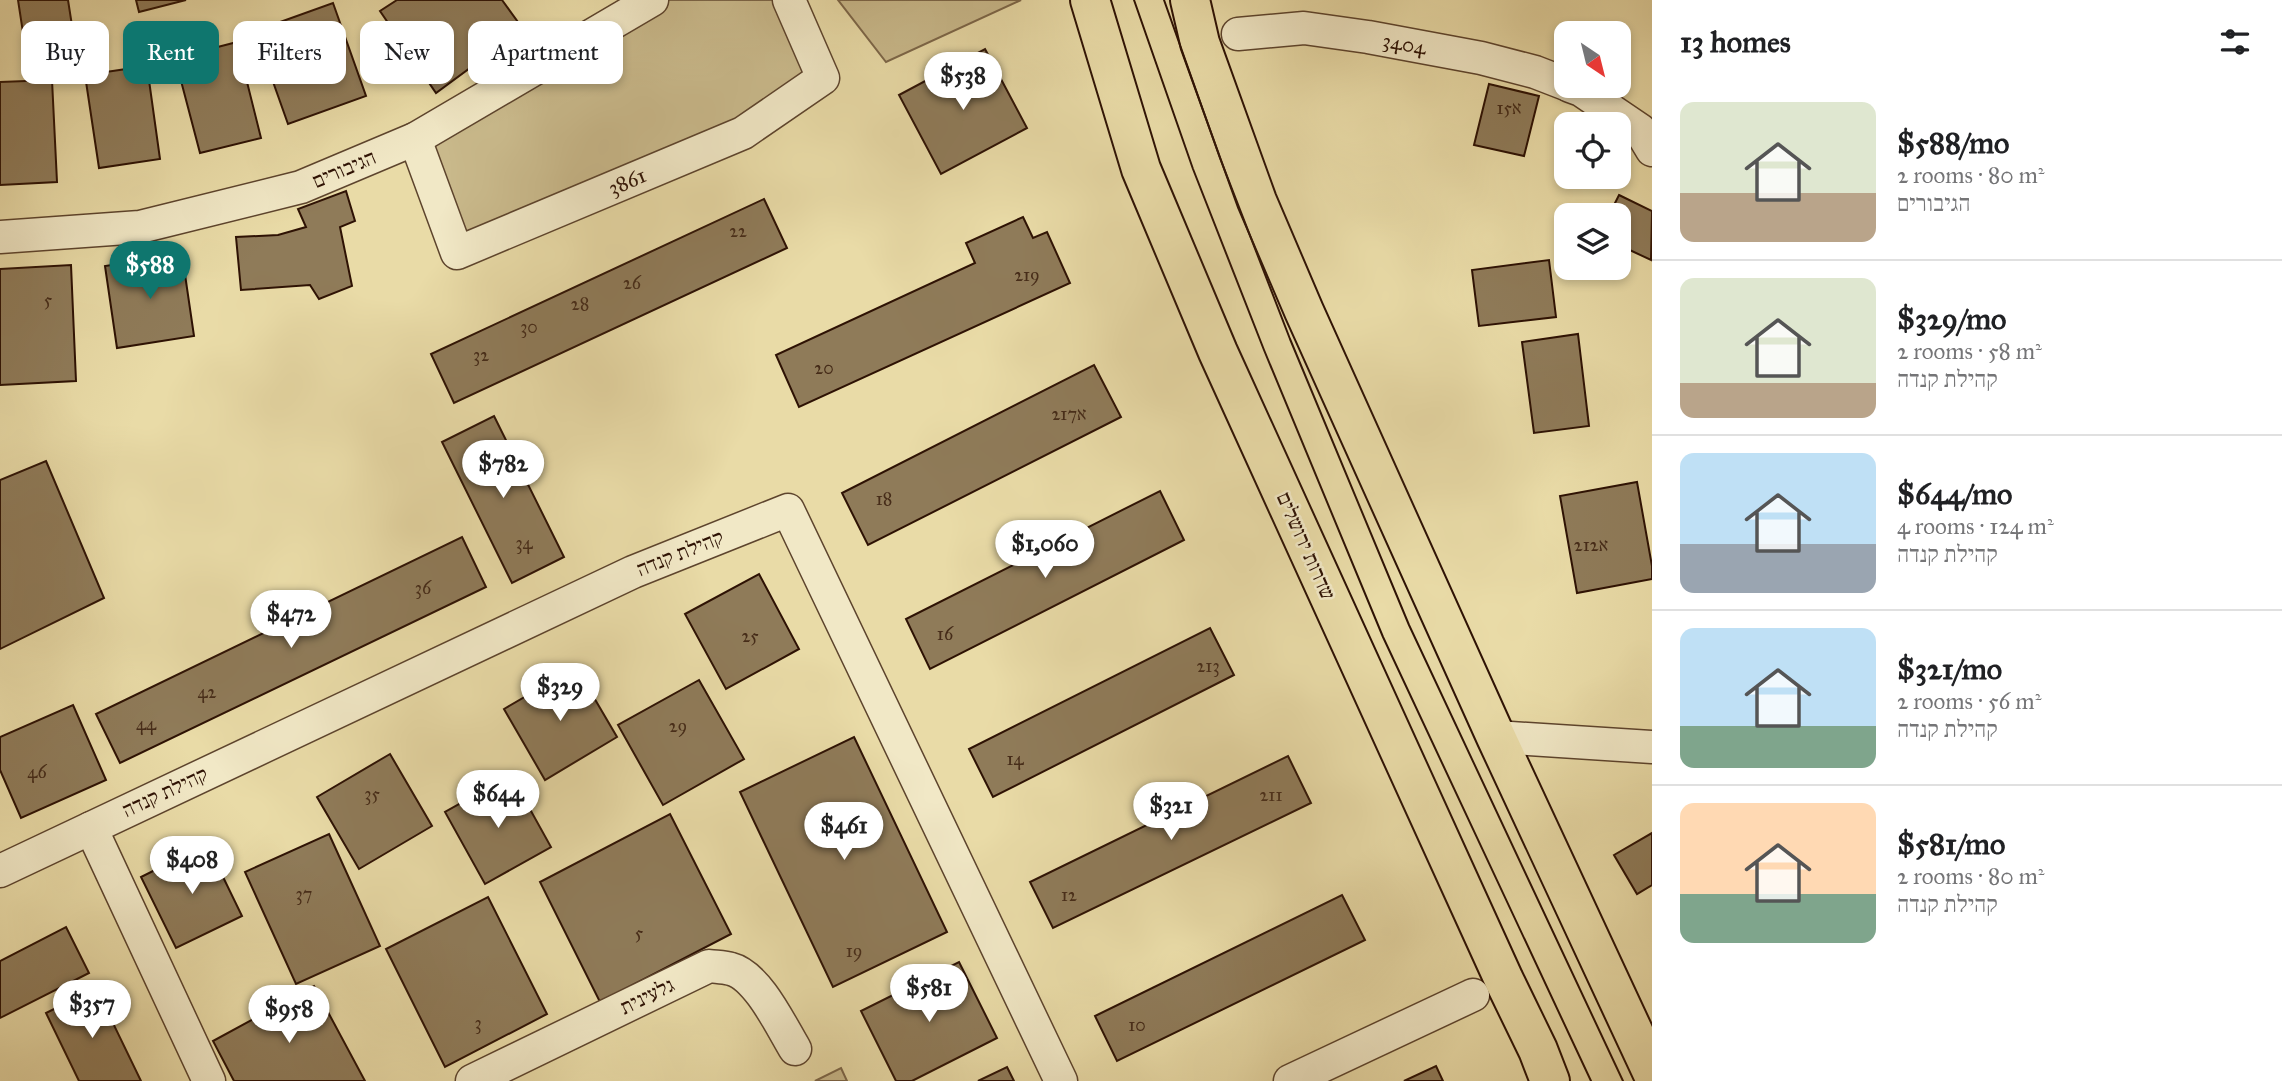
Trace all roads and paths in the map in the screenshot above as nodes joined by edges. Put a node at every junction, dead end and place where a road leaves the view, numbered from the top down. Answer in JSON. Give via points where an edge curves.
{"nodes":[{"id":1,"x":652,"y":0,"type":"edge"},
{"id":2,"x":789,"y":0,"type":"edge"},
{"id":3,"x":1090,"y":0,"type":"edge"},
{"id":4,"x":1190,"y":0,"type":"edge"},
{"id":5,"x":1238,"y":34,"type":"dead end"},
{"id":6,"x":1554,"y":79,"type":"edge"},
{"id":7,"x":1593,"y":98,"type":"edge"},
{"id":8,"x":415,"y":139,"type":"junction"},
{"id":9,"x":1652,"y":150,"type":"edge"},
{"id":10,"x":0,"y":237,"type":"edge"},
{"id":11,"x":1496,"y":737,"type":"junction"},
{"id":12,"x":1652,"y":747,"type":"edge"},
{"id":13,"x":91,"y":828,"type":"junction"},
{"id":14,"x":0,"y":871,"type":"edge"},
{"id":15,"x":1473,"y":995,"type":"dead end"},
{"id":16,"x":795,"y":1049,"type":"dead end"},
{"id":17,"x":1648,"y":1053,"type":"edge"},
{"id":18,"x":209,"y":1081,"type":"edge"},
{"id":19,"x":471,"y":1081,"type":"edge"},
{"id":20,"x":1061,"y":1081,"type":"edge"},
{"id":21,"x":1290,"y":1081,"type":"edge"},
{"id":22,"x":1550,"y":1081,"type":"edge"}],
"edges":[{"from":1,"to":8,"type":"street","name":"הגיבורים"},
{"from":2,"to":8,"type":"street","name":"3861","via":[[823,78],[743,133],[457,253]]},
{"from":3,"to":22,"type":"main road","name":"שדרות ירושלים","via":[[1142,169],[1218,352]]},
{"from":4,"to":11,"type":"main road","via":[[1200,43],[1257,201]]},
{"from":5,"to":6,"type":"street","name":"3404","via":[[1304,28],[1367,37],[1481,58]]},
{"from":7,"to":9,"type":"street","name":"3404","via":[[1640,130]]},
{"from":8,"to":10,"type":"street","name":"הגיבורים","via":[[301,187],[140,227]]},
{"from":11,"to":12,"type":"street"},
{"from":11,"to":17,"type":"main road"},
{"from":13,"to":14,"type":"street","name":"קהילת קנדה"},
{"from":13,"to":18,"type":"street"},
{"from":13,"to":20,"type":"street","name":"קהילת קנדה","via":[[633,572],[788,510]]},
{"from":15,"to":21,"type":"street"},
{"from":16,"to":19,"type":"street","name":"גלעינית","via":[[747,978],[732,969],[709,966]]}]}
